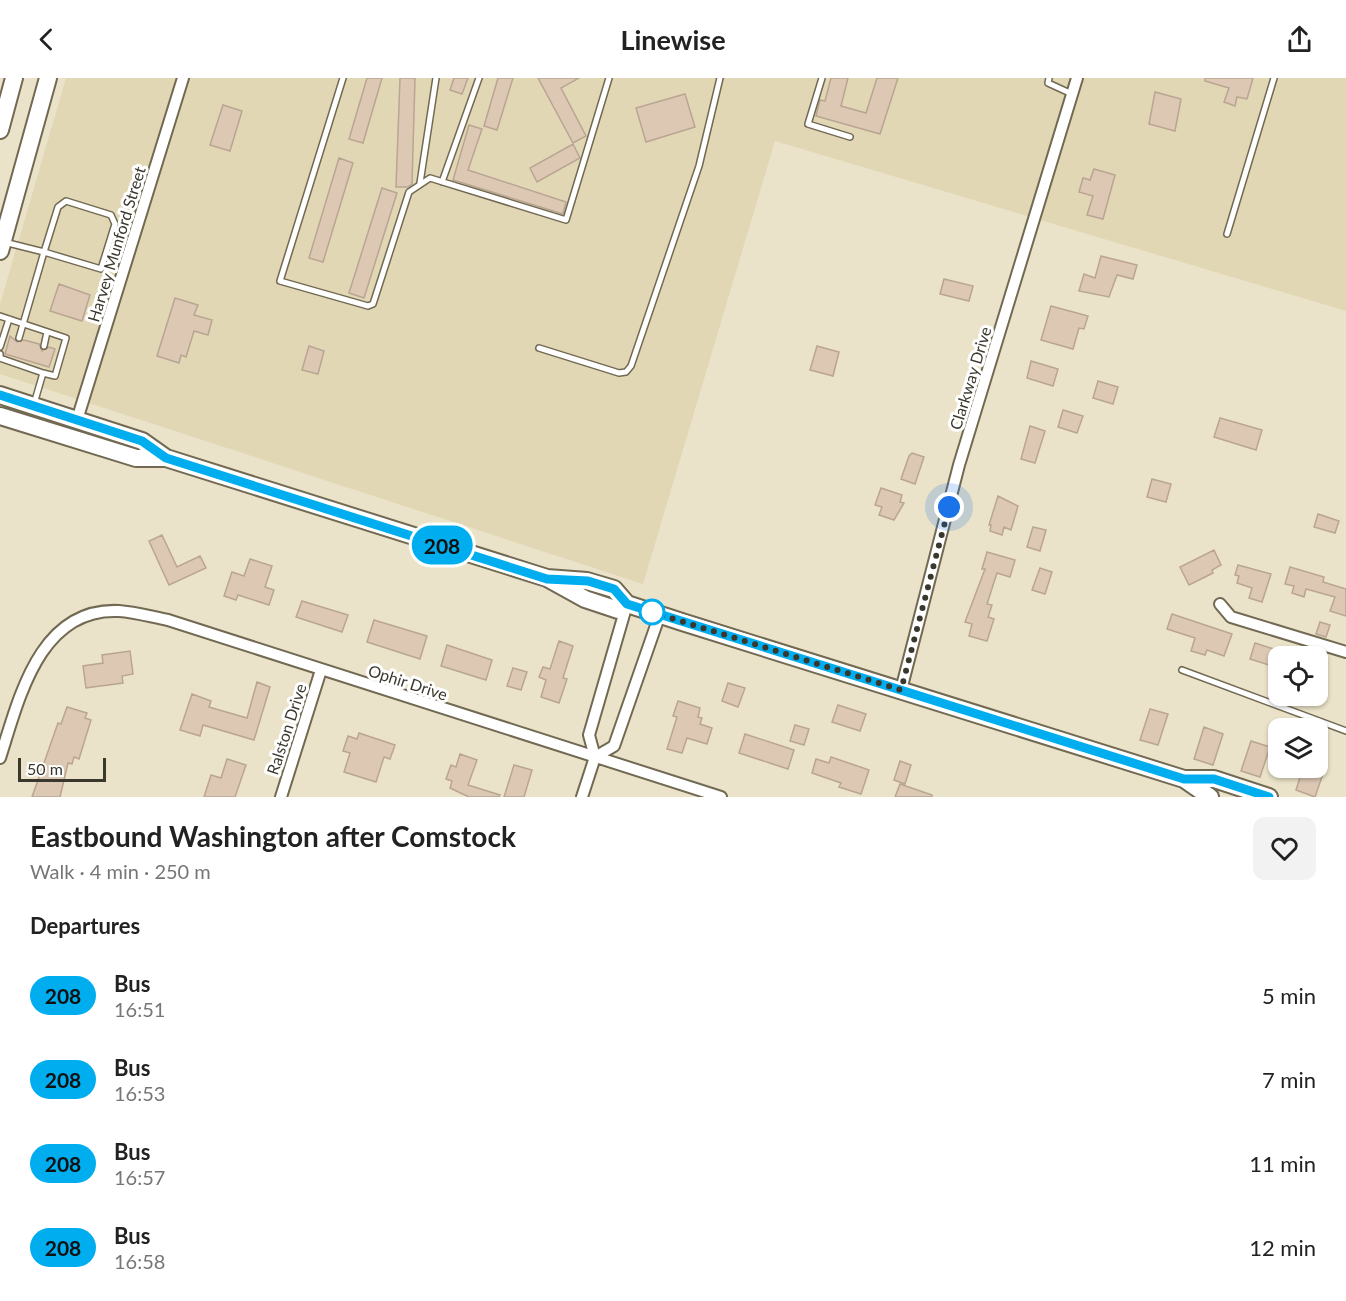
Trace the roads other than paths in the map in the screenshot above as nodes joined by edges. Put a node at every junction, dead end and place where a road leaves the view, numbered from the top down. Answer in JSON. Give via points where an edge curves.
{"nodes":[{"id":1,"x":14,"y":78,"type":"edge"},
{"id":2,"x":48,"y":78,"type":"edge"},
{"id":3,"x":183,"y":78,"type":"edge"},
{"id":4,"x":343,"y":78,"type":"edge"},
{"id":5,"x":436,"y":78,"type":"edge"},
{"id":6,"x":479,"y":78,"type":"edge"},
{"id":7,"x":609,"y":78,"type":"edge"},
{"id":8,"x":720,"y":78,"type":"edge"},
{"id":9,"x":822,"y":78,"type":"edge"},
{"id":10,"x":1049,"y":78,"type":"edge"},
{"id":11,"x":1077,"y":78,"type":"edge"},
{"id":12,"x":1275,"y":78,"type":"edge"},
{"id":13,"x":1072,"y":94,"type":"junction"},
{"id":14,"x":0,"y":130,"type":"edge"},
{"id":15,"x":850,"y":137,"type":"dead end"},
{"id":16,"x":442,"y":182,"type":"junction"},
{"id":17,"x":420,"y":183,"type":"junction"},
{"id":18,"x":1227,"y":234,"type":"dead end"},
{"id":19,"x":1,"y":246,"type":"edge"},
{"id":20,"x":44,"y":252,"type":"junction"},
{"id":21,"x":0,"y":316,"type":"edge"},
{"id":22,"x":9,"y":319,"type":"junction"},
{"id":23,"x":24,"y":324,"type":"junction"},
{"id":24,"x":48,"y":332,"type":"junction"},
{"id":25,"x":20,"y":338,"type":"dead end"},
{"id":26,"x":44,"y":346,"type":"dead end"},
{"id":27,"x":0,"y":347,"type":"edge"},
{"id":28,"x":539,"y":348,"type":"dead end"},
{"id":29,"x":0,"y":354,"type":"edge"},
{"id":30,"x":39,"y":364,"type":"dead end"},
{"id":31,"x":40,"y":372,"type":"junction"},
{"id":32,"x":0,"y":395,"type":"edge"},
{"id":33,"x":34,"y":406,"type":"junction"},
{"id":34,"x":0,"y":416,"type":"edge"},
{"id":35,"x":77,"y":420,"type":"junction"},
{"id":36,"x":166,"y":458,"type":"junction"},
{"id":37,"x":627,"y":604,"type":"junction"},
{"id":38,"x":1220,"y":604,"type":"dead end"},
{"id":39,"x":660,"y":614,"type":"junction"},
{"id":40,"x":1346,"y":652,"type":"edge"},
{"id":41,"x":321,"y":670,"type":"junction"},
{"id":42,"x":1182,"y":670,"type":"dead end"},
{"id":43,"x":901,"y":690,"type":"junction"},
{"id":44,"x":1346,"y":731,"type":"edge"},
{"id":45,"x":595,"y":757,"type":"junction"},
{"id":46,"x":0,"y":758,"type":"edge"},
{"id":47,"x":1184,"y":779,"type":"junction"},
{"id":48,"x":280,"y":797,"type":"edge"},
{"id":49,"x":582,"y":797,"type":"edge"},
{"id":50,"x":721,"y":797,"type":"edge"},
{"id":51,"x":1210,"y":797,"type":"edge"},
{"id":52,"x":1269,"y":797,"type":"edge"}],
"edges":[{"from":1,"to":14,"type":"main road"},
{"from":2,"to":19,"type":"main road"},
{"from":3,"to":35,"type":"street","name":"Harvey Munford Street"},
{"from":4,"to":17,"type":"lane","via":[[280,281],[368,306],[373,304],[409,192]]},
{"from":5,"to":17,"type":"lane"},
{"from":6,"to":16,"type":"lane"},
{"from":7,"to":16,"type":"lane","via":[[566,220]]},
{"from":8,"to":28,"type":"lane","via":[[699,166],[626,372]]},
{"from":9,"to":15,"type":"lane","via":[[808,124]]},
{"from":10,"to":13,"type":"lane","via":[[1048,83]]},
{"from":11,"to":13,"type":"street","name":"Clarkway Drive"},
{"from":12,"to":18,"type":"lane"},
{"from":13,"to":43,"type":"street","name":"Clarkway Drive","via":[[959,465]]},
{"from":16,"to":17,"type":"lane","via":[[430,178]]},
{"from":19,"to":20,"type":"lane"},
{"from":20,"to":20,"type":"lane","via":[[101,269],[115,225],[111,215],[66,201],[58,207]]},
{"from":20,"to":23,"type":"lane"},
{"from":21,"to":22,"type":"lane"},
{"from":22,"to":23,"type":"lane"},
{"from":22,"to":27,"type":"lane"},
{"from":23,"to":24,"type":"lane"},
{"from":23,"to":25,"type":"lane"},
{"from":24,"to":26,"type":"lane"},
{"from":24,"to":31,"type":"lane","via":[[66,338],[55,376]]},
{"from":29,"to":31,"type":"lane","via":[[0,358]]},
{"from":30,"to":31,"type":"lane"},
{"from":31,"to":33,"type":"lane"},
{"from":32,"to":33,"type":"main road"},
{"from":33,"to":35,"type":"main road"},
{"from":34,"to":36,"type":"main road","via":[[136,458]]},
{"from":35,"to":36,"type":"main road","via":[[142,441]]},
{"from":36,"to":37,"type":"main road","via":[[547,579],[588,581],[614,589]]},
{"from":37,"to":39,"type":"main road"},
{"from":37,"to":45,"type":"street","via":[[589,735]]},
{"from":38,"to":40,"type":"street","via":[[1232,617]]},
{"from":39,"to":43,"type":"main road"},
{"from":39,"to":45,"type":"street","via":[[614,746]]},
{"from":41,"to":45,"type":"street","name":"Ophir Drive"},
{"from":41,"to":46,"type":"street","name":"Ophir Drive","via":[[168,620],[118,611],[84,616],[54,635],[42,649],[17,704]]},
{"from":41,"to":48,"type":"street","name":"Ralston Drive"},
{"from":42,"to":44,"type":"lane"},
{"from":43,"to":47,"type":"main road"},
{"from":45,"to":49,"type":"street"},
{"from":45,"to":50,"type":"street","name":"Ophir Drive"},
{"from":47,"to":51,"type":"main road"},
{"from":47,"to":52,"type":"main road","via":[[1214,779]]}]}
